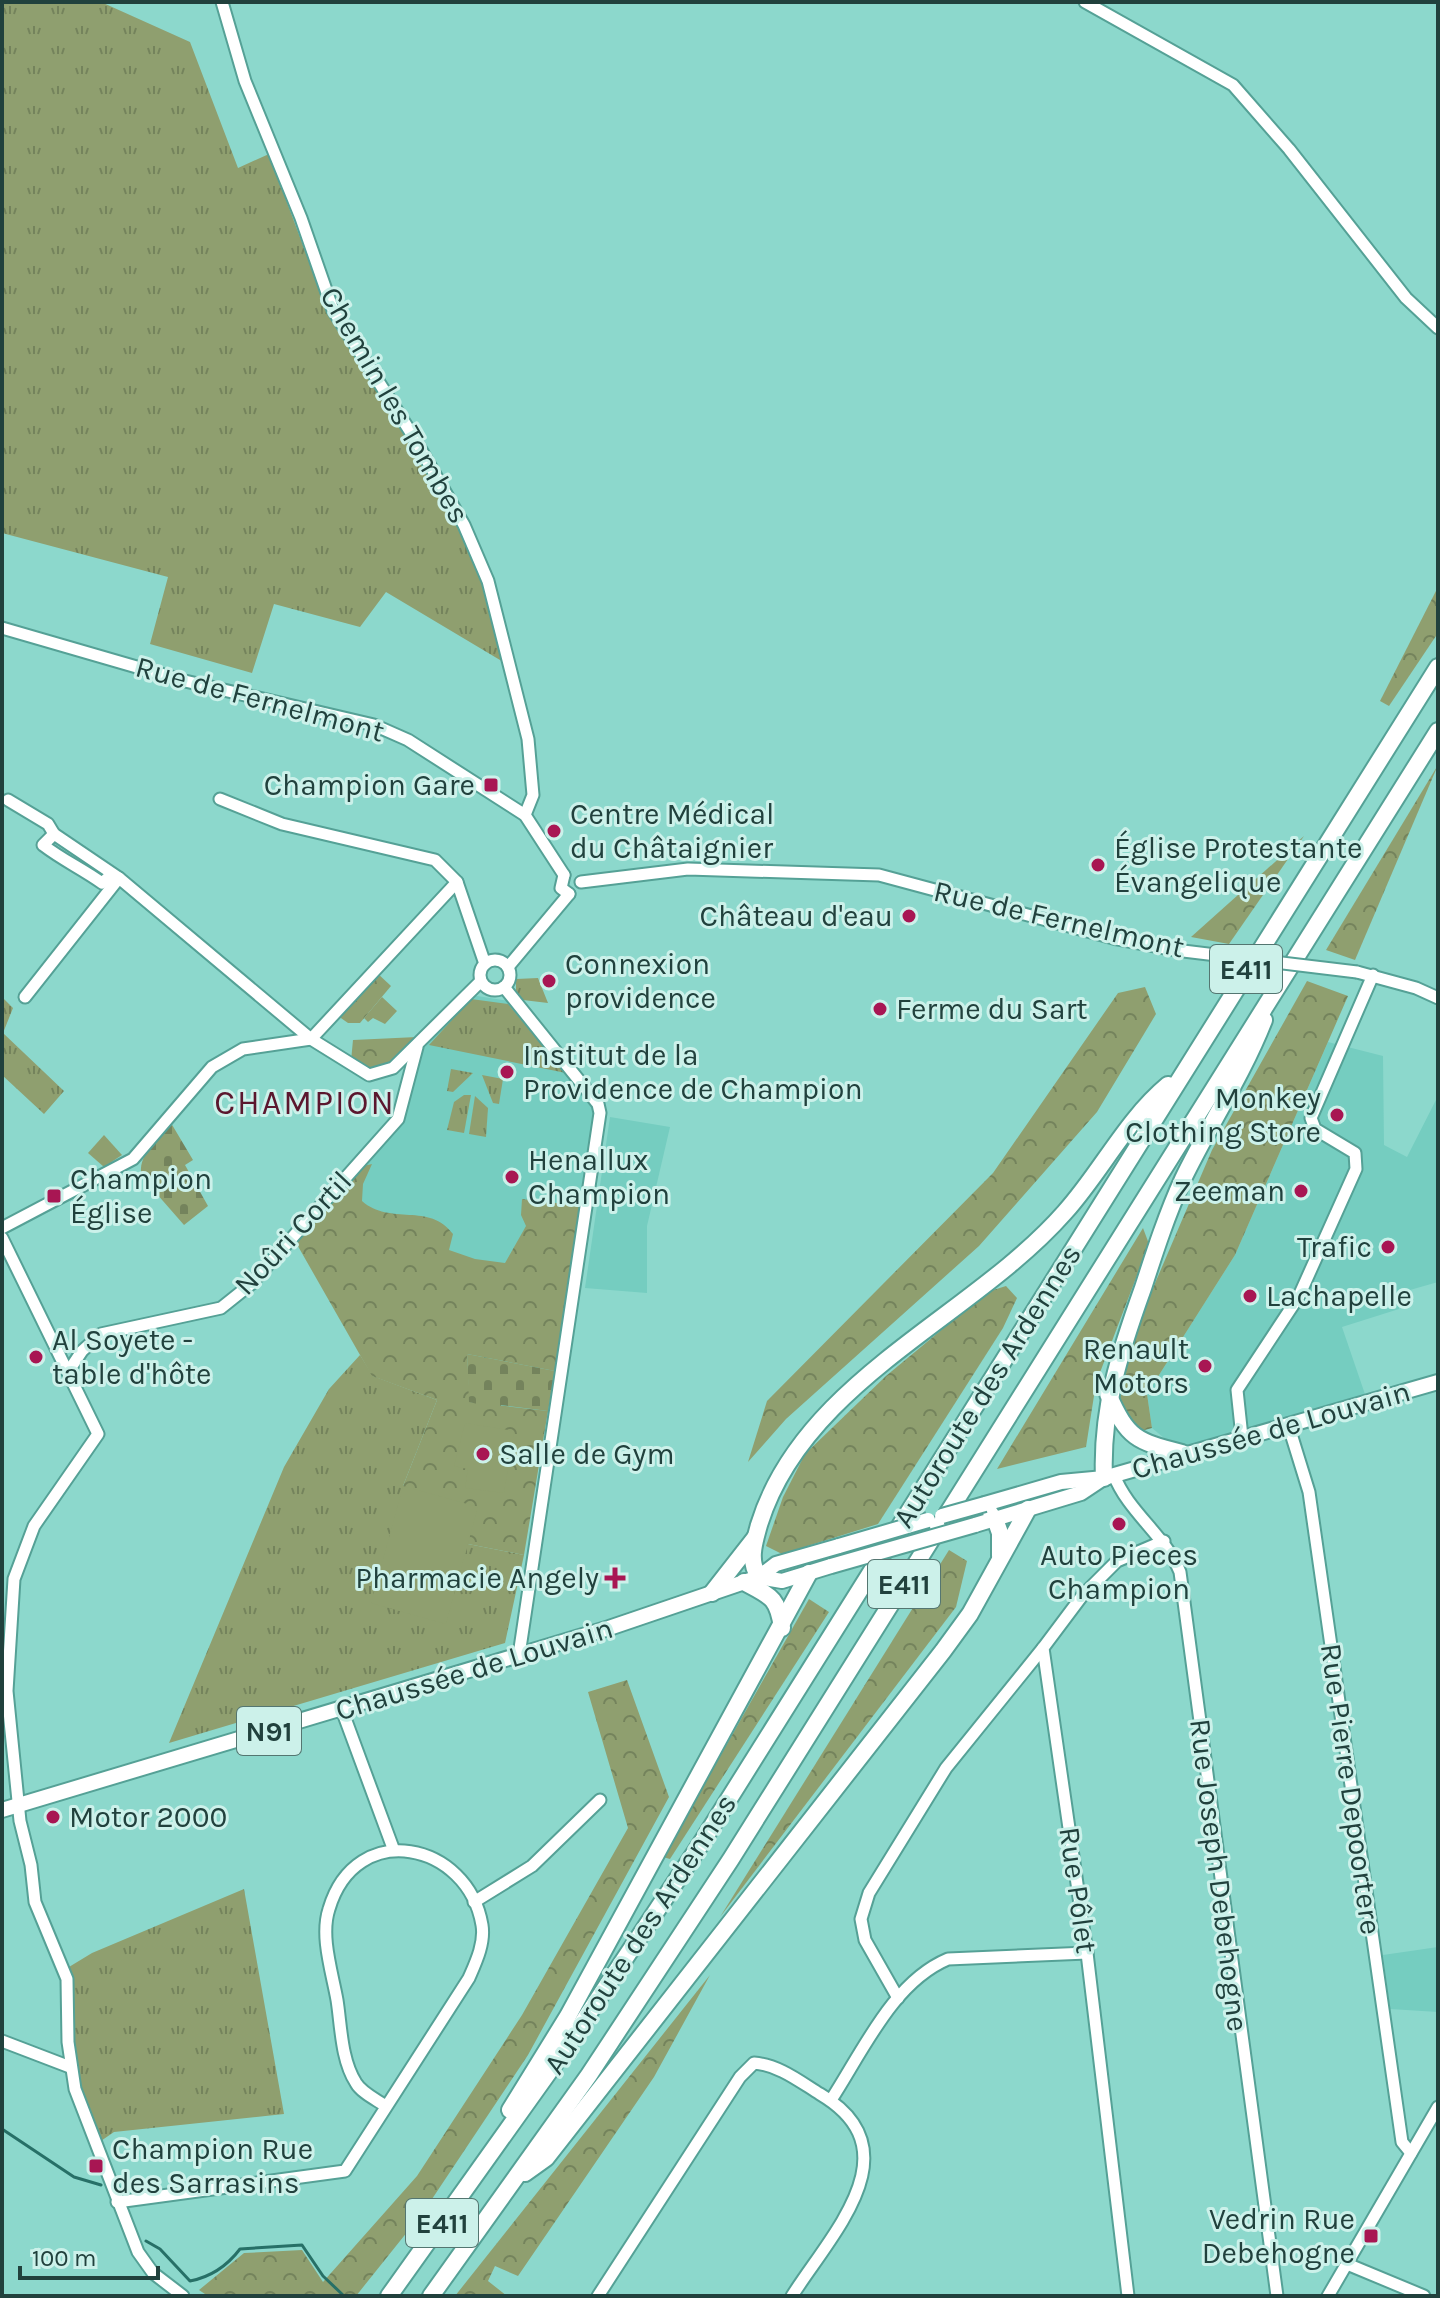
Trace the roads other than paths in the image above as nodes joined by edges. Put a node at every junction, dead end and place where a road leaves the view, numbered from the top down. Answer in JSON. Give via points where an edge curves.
{"nodes":[{"id":1,"x":222,"y":2,"type":"edge"},
{"id":2,"x":1085,"y":2,"type":"edge"},
{"id":3,"x":1438,"y":328,"type":"edge"},
{"id":4,"x":2,"y":628,"type":"edge"},
{"id":5,"x":1438,"y":667,"type":"edge"},
{"id":6,"x":1438,"y":731,"type":"edge"},
{"id":7,"x":220,"y":799,"type":"dead end"},
{"id":8,"x":8,"y":800,"type":"dead end"},
{"id":9,"x":525,"y":815,"type":"junction"},
{"id":10,"x":54,"y":834,"type":"junction"},
{"id":11,"x":564,"y":875,"type":"junction"},
{"id":12,"x":115,"y":876,"type":"junction"},
{"id":13,"x":457,"y":882,"type":"junction"},
{"id":14,"x":581,"y":882,"type":"junction"},
{"id":15,"x":569,"y":894,"type":"junction"},
{"id":16,"x":485,"y":964,"type":"junction"},
{"id":17,"x":508,"y":967,"type":"junction"},
{"id":18,"x":1373,"y":975,"type":"junction"},
{"id":19,"x":481,"y":981,"type":"junction"},
{"id":20,"x":1278,"y":982,"type":"junction"},
{"id":21,"x":504,"y":987,"type":"junction"},
{"id":22,"x":25,"y":997,"type":"dead end"},
{"id":23,"x":1438,"y":998,"type":"edge"},
{"id":24,"x":311,"y":1039,"type":"junction"},
{"id":25,"x":417,"y":1047,"type":"junction"},
{"id":26,"x":1179,"y":1077,"type":"junction"},
{"id":27,"x":2,"y":1228,"type":"edge"},
{"id":28,"x":2,"y":1238,"type":"edge"},
{"id":29,"x":68,"y":1372,"type":"junction"},
{"id":30,"x":1438,"y":1382,"type":"edge"},
{"id":31,"x":1108,"y":1394,"type":"junction"},
{"id":32,"x":1288,"y":1424,"type":"junction"},
{"id":33,"x":1242,"y":1437,"type":"junction"},
{"id":34,"x":1182,"y":1453,"type":"junction"},
{"id":35,"x":1109,"y":1476,"type":"junction"},
{"id":36,"x":985,"y":1504,"type":"junction"},
{"id":37,"x":1028,"y":1509,"type":"junction"},
{"id":38,"x":995,"y":1519,"type":"junction"},
{"id":39,"x":756,"y":1537,"type":"junction"},
{"id":40,"x":1164,"y":1541,"type":"junction"},
{"id":41,"x":839,"y":1546,"type":"junction"},
{"id":42,"x":999,"y":1558,"type":"junction"},
{"id":43,"x":809,"y":1573,"type":"junction"},
{"id":44,"x":752,"y":1580,"type":"junction"},
{"id":45,"x":712,"y":1593,"type":"junction"},
{"id":46,"x":782,"y":1628,"type":"junction"},
{"id":47,"x":1043,"y":1648,"type":"junction"},
{"id":48,"x":519,"y":1655,"type":"junction"},
{"id":49,"x":342,"y":1710,"type":"junction"},
{"id":50,"x":600,"y":1800,"type":"dead end"},
{"id":51,"x":19,"y":1805,"type":"junction"},
{"id":52,"x":2,"y":1810,"type":"edge"},
{"id":53,"x":393,"y":1848,"type":"junction"},
{"id":54,"x":474,"y":1902,"type":"junction"},
{"id":55,"x":1087,"y":1953,"type":"junction"},
{"id":56,"x":898,"y":1998,"type":"junction"},
{"id":57,"x":2,"y":2041,"type":"edge"},
{"id":58,"x":70,"y":2067,"type":"junction"},
{"id":59,"x":831,"y":2100,"type":"junction"},
{"id":60,"x":384,"y":2105,"type":"junction"},
{"id":61,"x":1438,"y":2107,"type":"edge"},
{"id":62,"x":494,"y":2150,"type":"junction"},
{"id":63,"x":1411,"y":2153,"type":"junction"},
{"id":64,"x":517,"y":2178,"type":"junction"},
{"id":65,"x":117,"y":2202,"type":"junction"},
{"id":66,"x":1347,"y":2264,"type":"junction"},
{"id":67,"x":183,"y":2296,"type":"edge"},
{"id":68,"x":389,"y":2296,"type":"edge"},
{"id":69,"x":431,"y":2296,"type":"edge"},
{"id":70,"x":598,"y":2296,"type":"edge"},
{"id":71,"x":792,"y":2296,"type":"edge"},
{"id":72,"x":1128,"y":2296,"type":"edge"},
{"id":73,"x":1277,"y":2296,"type":"edge"},
{"id":74,"x":1328,"y":2296,"type":"edge"},
{"id":75,"x":1424,"y":2296,"type":"edge"}],
"edges":[{"from":1,"to":9,"type":"street","name":"Chemin les Tombes","via":[[245,81],[333,310],[457,512],[488,581],[528,739],[533,795]]},
{"from":2,"to":3,"type":"street","via":[[1233,85],[1406,298]]},
{"from":4,"to":9,"type":"street","name":"Rue de Fernelmont","via":[[185,681],[374,725],[408,740]]},
{"from":5,"to":26,"type":"highway","name":"Autoroute des Ardennes","number":"E411"},
{"from":6,"to":20,"type":"highway","name":"Autoroute des Ardennes","number":"E411"},
{"from":7,"to":13,"type":"street","via":[[282,824],[435,860]]},
{"from":8,"to":10,"type":"street","via":[[48,824]]},
{"from":9,"to":11,"type":"street","name":"Rue de Fernelmont"},
{"from":10,"to":12,"type":"street"},
{"from":10,"to":12,"type":"street","via":[[43,845],[72,867],[102,883]]},
{"from":11,"to":14,"type":"street","name":"Rue de Fernelmont","via":[[576,874]]},
{"from":11,"to":15,"type":"street","name":"Rue de Fernelmont","via":[[561,888]]},
{"from":12,"to":22,"type":"street"},
{"from":12,"to":24,"type":"street"},
{"from":13,"to":16,"type":"street"},
{"from":13,"to":24,"type":"street"},
{"from":14,"to":15,"type":"street","via":[[578,891]]},
{"from":14,"to":18,"type":"street","name":"Rue de Fernelmont","bridge":true,"via":[[688,869],[879,875],[1117,939]]},
{"from":15,"to":17,"type":"street"},
{"from":16,"to":17,"type":"street","via":[[494,960]]},
{"from":16,"to":19,"type":"street"},
{"from":17,"to":21,"type":"street","via":[[510,978]]},
{"from":18,"to":23,"type":"street","name":"Rue de Fernelmont"},
{"from":18,"to":33,"type":"street","via":[[1311,1118],[1315,1129],[1355,1153],[1356,1169],[1299,1296],[1237,1390]]},
{"from":19,"to":21,"type":"street","via":[[493,990]]},
{"from":19,"to":25,"type":"street"},
{"from":20,"to":31,"type":"highway","via":[[1251,1053],[1184,1178],[1160,1235]]},
{"from":20,"to":64,"type":"highway","name":"Autoroute des Ardennes","number":"E411","via":[[739,1846]]},
{"from":21,"to":48,"type":"street","via":[[600,1113]]},
{"from":24,"to":25,"type":"street","via":[[369,1075],[393,1068]]},
{"from":24,"to":27,"type":"street","via":[[243,1049],[212,1067],[133,1159]]},
{"from":25,"to":29,"type":"street","name":"Noûri Cortil","via":[[398,1119],[251,1284],[221,1308],[101,1334]]},
{"from":26,"to":39,"type":"highway","via":[[1149,1101],[1065,1213],[820,1422],[791,1458]]},
{"from":26,"to":62,"type":"highway","name":"Autoroute des Ardennes","number":"E411","via":[[702,1842]]},
{"from":28,"to":29,"type":"street"},
{"from":29,"to":51,"type":"street","via":[[98,1434],[34,1526],[14,1579],[7,1691]]},
{"from":30,"to":32,"type":"main road","name":"Chaussée de Louvain","number":"N91"},
{"from":31,"to":34,"type":"highway","via":[[1132,1436]]},
{"from":31,"to":35,"type":"highway","via":[[1102,1440]]},
{"from":32,"to":33,"type":"main road","name":"Chaussée de Louvain","number":"N91"},
{"from":32,"to":63,"type":"street","name":"Rue Pierre Depoortere","via":[[1309,1492],[1402,2142]]},
{"from":33,"to":34,"type":"main road","name":"Chaussée de Louvain","number":"N91"},
{"from":34,"to":35,"type":"main road","name":"Chaussée de Louvain","number":"N91"},
{"from":35,"to":36,"type":"main road","name":"Chaussée de Louvain","number":"N91","via":[[1061,1482]]},
{"from":35,"to":37,"type":"main road","name":"Chaussée de Louvain","number":"N91","via":[[1081,1493]]},
{"from":35,"to":40,"type":"street","name":"Rue Joseph Debehogne"},
{"from":36,"to":38,"type":"main road"},
{"from":36,"to":41,"type":"main road","name":"Chaussée de Louvain","number":"N91","bridge":true},
{"from":37,"to":38,"type":"main road","name":"Chaussée de Louvain","number":"N91"},
{"from":37,"to":42,"type":"highway"},
{"from":38,"to":42,"type":"highway"},
{"from":38,"to":43,"type":"main road","name":"Chaussée de Louvain","number":"N91","bridge":true},
{"from":39,"to":44,"type":"highway"},
{"from":39,"to":45,"type":"highway"},
{"from":40,"to":47,"type":"street","via":[[1117,1561]]},
{"from":40,"to":73,"type":"street","name":"Rue Joseph Debehogne","via":[[1180,1572]]},
{"from":41,"to":43,"type":"main road"},
{"from":41,"to":44,"type":"main road","name":"Chaussée de Louvain","number":"N91","via":[[776,1564]]},
{"from":42,"to":64,"type":"highway","via":[[970,1614],[934,1663],[546,2158]]},
{"from":43,"to":44,"type":"main road","name":"Chaussée de Louvain","number":"N91","via":[[782,1581]]},
{"from":43,"to":46,"type":"highway"},
{"from":44,"to":45,"type":"main road","name":"Chaussée de Louvain","number":"N91"},
{"from":44,"to":46,"type":"highway","via":[[779,1607]]},
{"from":45,"to":48,"type":"main road","name":"Chaussée de Louvain","number":"N91"},
{"from":46,"to":62,"type":"highway","via":[[568,2016],[505,2119]]},
{"from":47,"to":55,"type":"street","name":"Rue Pôlet"},
{"from":47,"to":56,"type":"street","via":[[946,1768],[869,1893],[861,1919],[865,1940]]},
{"from":48,"to":49,"type":"main road","name":"Chaussée de Louvain","number":"N91"},
{"from":49,"to":51,"type":"main road","name":"Chaussée de Louvain","number":"N91"},
{"from":49,"to":53,"type":"street"},
{"from":50,"to":54,"type":"street","via":[[532,1866]]},
{"from":51,"to":52,"type":"main road","name":"Chaussée de Louvain","number":"N91"},
{"from":51,"to":58,"type":"street","via":[[35,1902],[67,1979]]},
{"from":53,"to":54,"type":"street","via":[[423,1852],[453,1873]]},
{"from":53,"to":60,"type":"street","via":[[344,1876],[328,1910],[326,1935],[346,2059],[356,2084]]},
{"from":54,"to":60,"type":"street","via":[[483,1927],[469,1978]]},
{"from":55,"to":56,"type":"street","via":[[948,1959],[917,1974]]},
{"from":55,"to":72,"type":"street","name":"Rue Pôlet"},
{"from":56,"to":59,"type":"street"},
{"from":57,"to":58,"type":"street"},
{"from":58,"to":65,"type":"street"},
{"from":59,"to":70,"type":"street","via":[[772,2065],[754,2063]]},
{"from":59,"to":71,"type":"street","via":[[853,2119],[863,2138],[862,2184]]},
{"from":60,"to":65,"type":"street","via":[[345,2171]]},
{"from":61,"to":63,"type":"street"},
{"from":62,"to":68,"type":"highway","name":"Autoroute des Ardennes","number":"E411"},
{"from":63,"to":66,"type":"street"},
{"from":64,"to":69,"type":"highway","name":"Autoroute des Ardennes","number":"E411"},
{"from":65,"to":67,"type":"street","via":[[146,2265]]},
{"from":66,"to":74,"type":"street"},
{"from":66,"to":75,"type":"street"}]}
